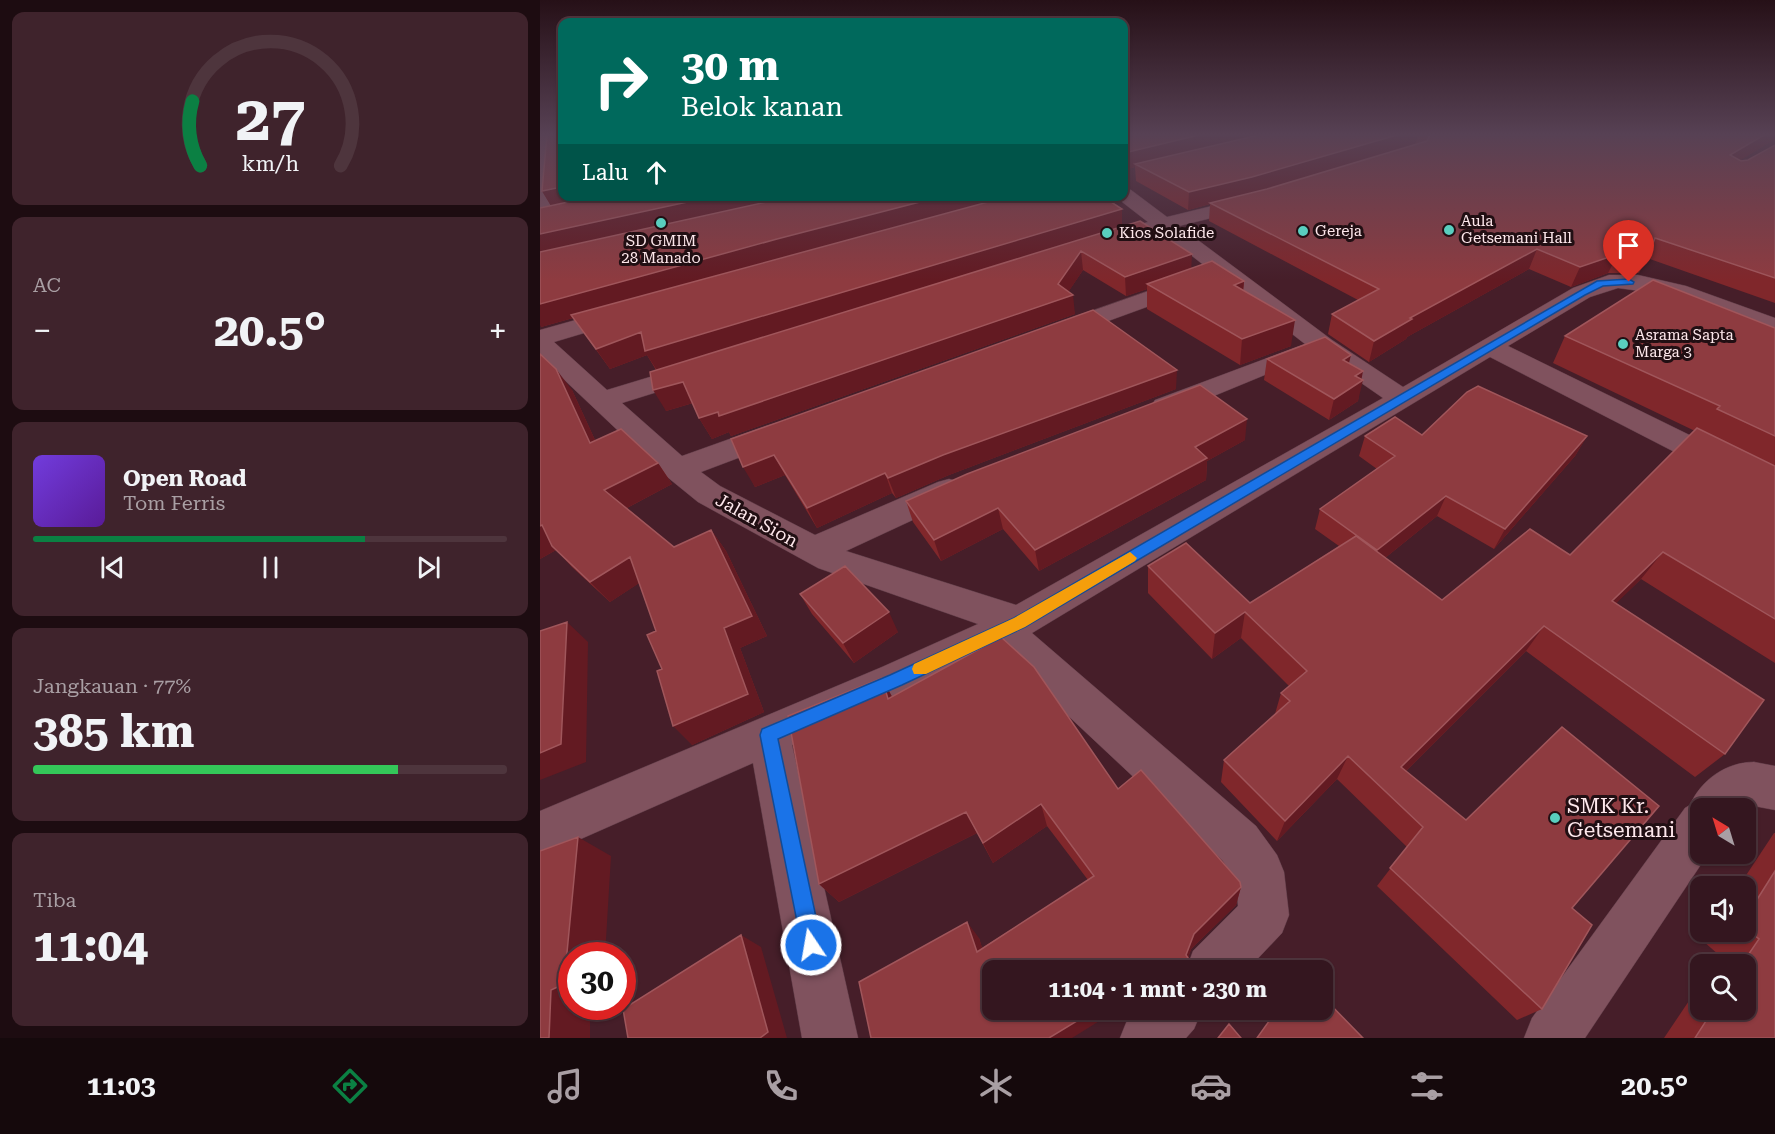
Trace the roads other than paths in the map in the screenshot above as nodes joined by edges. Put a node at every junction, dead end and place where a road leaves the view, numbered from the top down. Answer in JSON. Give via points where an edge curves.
{"nodes":[{"id":1,"x":543,"y":183,"type":"edge"},
{"id":2,"x":1128,"y":197,"type":"edge"},
{"id":3,"x":1267,"y":198,"type":"edge"},
{"id":4,"x":564,"y":215,"type":"edge"},
{"id":5,"x":541,"y":221,"type":"edge"},
{"id":6,"x":1163,"y":224,"type":"junction"},
{"id":7,"x":1083,"y":249,"type":"edge"},
{"id":8,"x":1226,"y":270,"type":"junction"},
{"id":9,"x":644,"y":308,"type":"edge"},
{"id":10,"x":1775,"y":327,"type":"edge"},
{"id":11,"x":540,"y":338,"type":"edge"},
{"id":12,"x":1035,"y":339,"type":"edge"},
{"id":13,"x":540,"y":343,"type":"edge"},
{"id":14,"x":1323,"y":345,"type":"junction"},
{"id":15,"x":1488,"y":346,"type":"junction"},
{"id":16,"x":717,"y":364,"type":"edge"},
{"id":17,"x":1403,"y":399,"type":"junction"},
{"id":18,"x":603,"y":400,"type":"junction"},
{"id":19,"x":1137,"y":417,"type":"edge"},
{"id":20,"x":800,"y":424,"type":"edge"},
{"id":21,"x":677,"y":469,"type":"junction"},
{"id":22,"x":972,"y":481,"type":"edge"},
{"id":23,"x":1775,"y":490,"type":"edge"},
{"id":24,"x":813,"y":551,"type":"junction"},
{"id":25,"x":1011,"y":626,"type":"junction"},
{"id":26,"x":769,"y":735,"type":"junction"},
{"id":27,"x":1775,"y":788,"type":"edge"},
{"id":28,"x":1721,"y":798,"type":"edge"},
{"id":29,"x":540,"y":834,"type":"edge"},
{"id":30,"x":1690,"y":841,"type":"edge"},
{"id":31,"x":1221,"y":960,"type":"edge"},
{"id":32,"x":1165,"y":1020,"type":"edge"},
{"id":33,"x":1567,"y":1032,"type":"edge"},
{"id":34,"x":830,"y":1038,"type":"edge"},
{"id":35,"x":1148,"y":1038,"type":"edge"}],
"edges":[{"from":1,"to":5,"type":"street"},
{"from":2,"to":6,"type":"street"},
{"from":3,"to":6,"type":"street"},
{"from":4,"to":5,"type":"street"},
{"from":6,"to":7,"type":"street"},
{"from":6,"to":8,"type":"street"},
{"from":8,"to":12,"type":"street"},
{"from":8,"to":14,"type":"street"},
{"from":9,"to":11,"type":"street"},
{"from":10,"to":15,"type":"street","via":[[1685,294],[1617,281],[1601,283]]},
{"from":13,"to":18,"type":"street","name":"Jalan Sion"},
{"from":14,"to":17,"type":"street"},
{"from":14,"to":19,"type":"street"},
{"from":15,"to":17,"type":"street"},
{"from":15,"to":23,"type":"street"},
{"from":16,"to":18,"type":"street"},
{"from":17,"to":25,"type":"street"},
{"from":18,"to":21,"type":"street","name":"Jalan Sion"},
{"from":20,"to":21,"type":"street"},
{"from":21,"to":24,"type":"street","name":"Jalan Sion","via":[[710,494]]},
{"from":22,"to":24,"type":"street"},
{"from":24,"to":25,"type":"street","name":"Jalan Sion"},
{"from":25,"to":26,"type":"street"},
{"from":25,"to":31,"type":"street","via":[[1239,843],[1260,872],[1264,915]]},
{"from":26,"to":29,"type":"street"},
{"from":26,"to":34,"type":"street"},
{"from":27,"to":28,"type":"street","via":[[1749,781],[1730,788]]},
{"from":30,"to":33,"type":"street"},
{"from":32,"to":35,"type":"street"}]}
